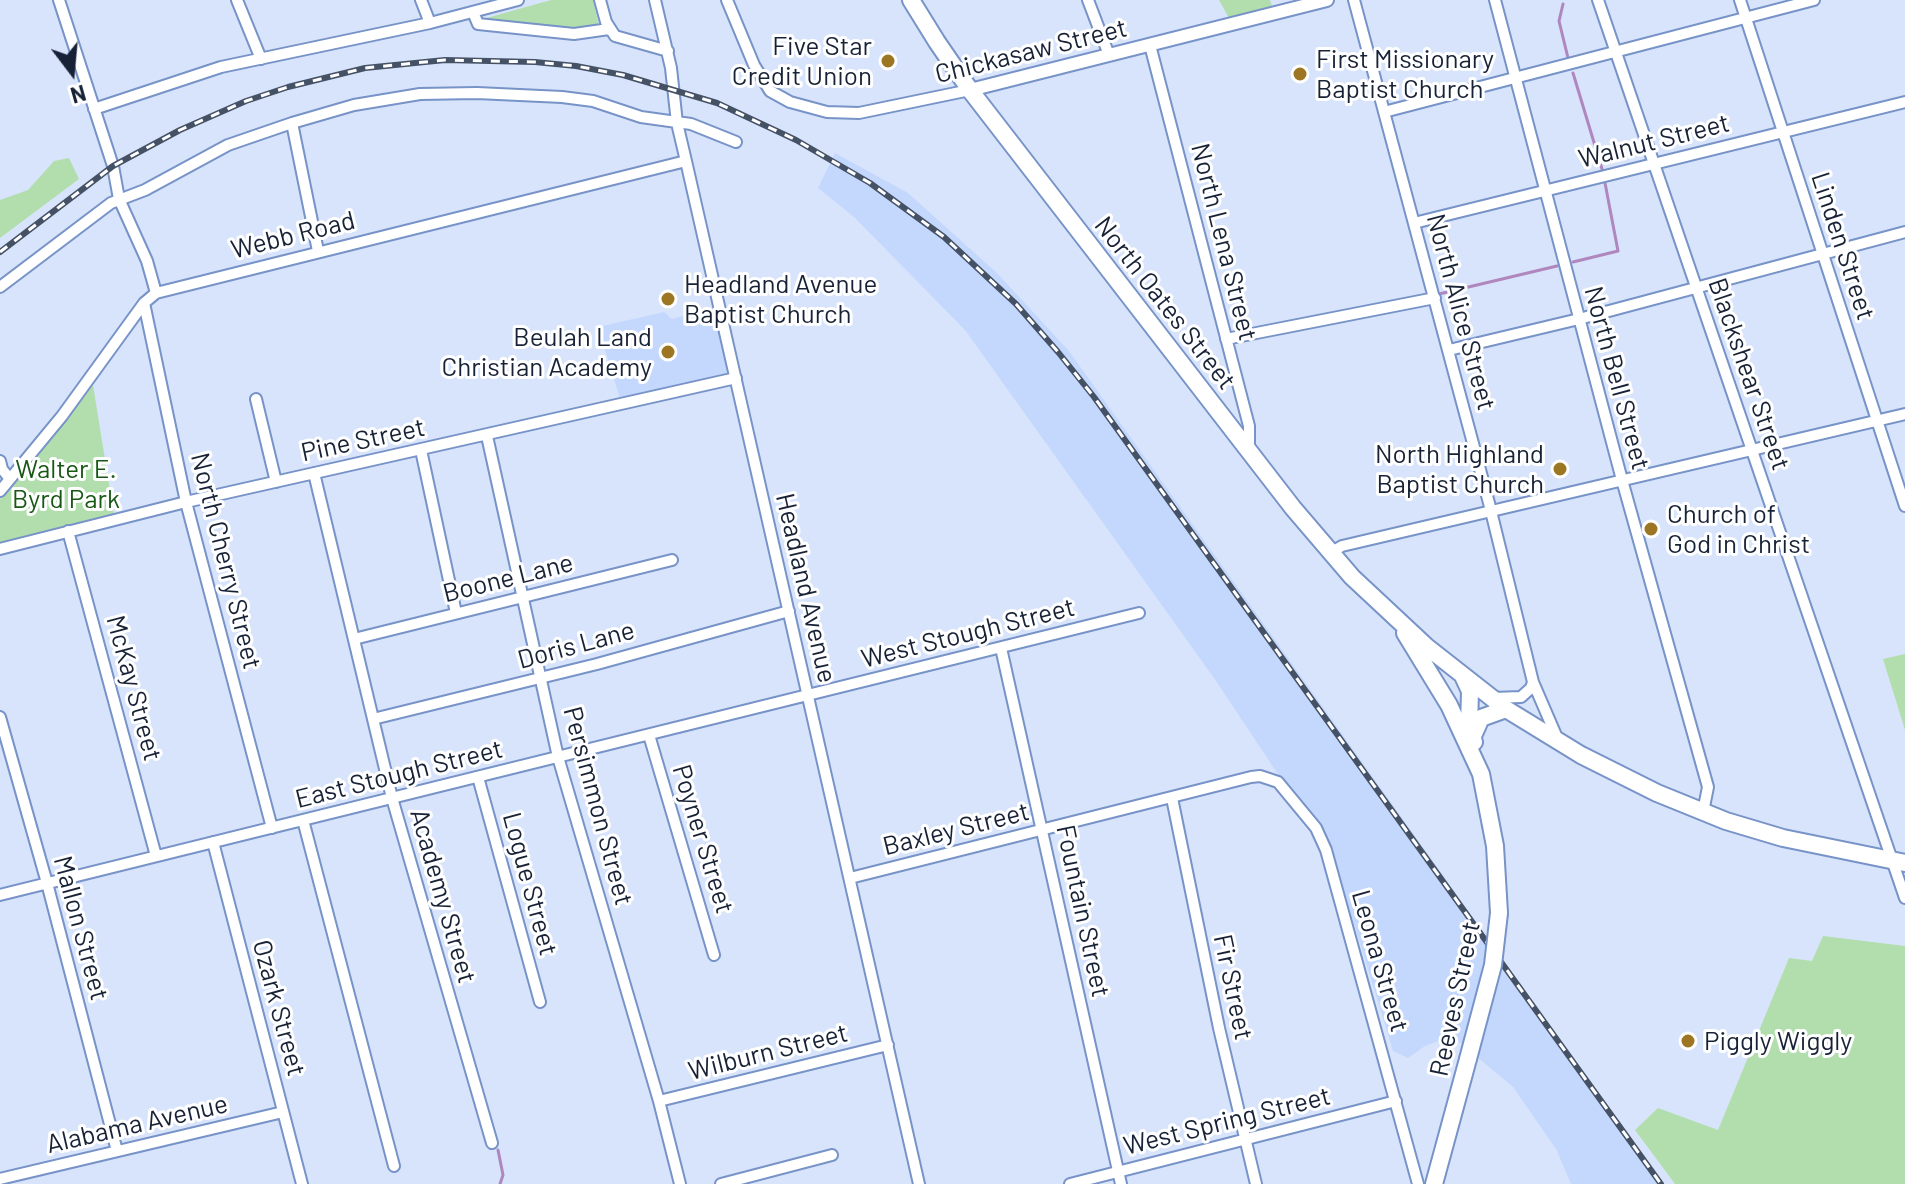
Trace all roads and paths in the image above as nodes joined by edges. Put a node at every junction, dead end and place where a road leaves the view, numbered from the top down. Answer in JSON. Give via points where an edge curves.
{"nodes":[{"id":1,"x":59,"y":0,"type":"edge"},
{"id":2,"x":237,"y":0,"type":"edge"},
{"id":3,"x":421,"y":0,"type":"edge"},
{"id":4,"x":518,"y":0,"type":"edge"},
{"id":5,"x":600,"y":0,"type":"edge"},
{"id":6,"x":655,"y":0,"type":"edge"},
{"id":7,"x":727,"y":0,"type":"edge"},
{"id":8,"x":911,"y":0,"type":"edge"},
{"id":9,"x":1088,"y":0,"type":"edge"},
{"id":10,"x":1327,"y":0,"type":"edge"},
{"id":11,"x":1354,"y":0,"type":"edge"},
{"id":12,"x":1495,"y":0,"type":"edge"},
{"id":13,"x":1598,"y":0,"type":"edge"},
{"id":14,"x":1740,"y":0,"type":"edge"},
{"id":15,"x":1814,"y":0,"type":"edge"},
{"id":16,"x":1279,"y":6,"type":"edge"},
{"id":17,"x":473,"y":12,"type":"junction"},
{"id":18,"x":1745,"y":17,"type":"junction"},
{"id":19,"x":430,"y":23,"type":"junction"},
{"id":20,"x":609,"y":29,"type":"junction"},
{"id":21,"x":1150,"y":45,"type":"junction"},
{"id":22,"x":668,"y":51,"type":"junction"},
{"id":23,"x":1615,"y":51,"type":"junction"},
{"id":24,"x":1109,"y":55,"type":"junction"},
{"id":25,"x":261,"y":59,"type":"junction"},
{"id":26,"x":1516,"y":78,"type":"junction"},
{"id":27,"x":970,"y":90,"type":"junction"},
{"id":28,"x":1905,"y":102,"type":"edge"},
{"id":29,"x":94,"y":109,"type":"junction"},
{"id":30,"x":1384,"y":112,"type":"junction"},
{"id":31,"x":292,"y":123,"type":"junction"},
{"id":32,"x":677,"y":123,"type":"junction"},
{"id":33,"x":1783,"y":131,"type":"junction"},
{"id":34,"x":736,"y":142,"type":"dead end"},
{"id":35,"x":686,"y":161,"type":"junction"},
{"id":36,"x":1653,"y":164,"type":"junction"},
{"id":37,"x":1545,"y":190,"type":"junction"},
{"id":38,"x":119,"y":199,"type":"junction"},
{"id":39,"x":1414,"y":223,"type":"junction"},
{"id":40,"x":1905,"y":232,"type":"edge"},
{"id":41,"x":318,"y":251,"type":"junction"},
{"id":42,"x":1823,"y":254,"type":"junction"},
{"id":43,"x":0,"y":287,"type":"edge"},
{"id":44,"x":1695,"y":287,"type":"junction"},
{"id":45,"x":156,"y":293,"type":"junction"},
{"id":46,"x":1435,"y":298,"type":"junction"},
{"id":47,"x":144,"y":303,"type":"junction"},
{"id":48,"x":1579,"y":319,"type":"junction"},
{"id":49,"x":1226,"y":339,"type":"junction"},
{"id":50,"x":1449,"y":350,"type":"junction"},
{"id":51,"x":736,"y":378,"type":"junction"},
{"id":52,"x":256,"y":399,"type":"dead end"},
{"id":53,"x":1905,"y":414,"type":"edge"},
{"id":54,"x":1877,"y":420,"type":"junction"},
{"id":55,"x":487,"y":436,"type":"junction"},
{"id":56,"x":421,"y":450,"type":"junction"},
{"id":57,"x":1751,"y":450,"type":"junction"},
{"id":58,"x":1249,"y":452,"type":"junction"},
{"id":59,"x":0,"y":461,"type":"edge"},
{"id":60,"x":314,"y":473,"type":"junction"},
{"id":61,"x":10,"y":479,"type":"junction"},
{"id":62,"x":1622,"y":480,"type":"junction"},
{"id":63,"x":276,"y":482,"type":"junction"},
{"id":64,"x":0,"y":491,"type":"edge"},
{"id":65,"x":186,"y":502,"type":"junction"},
{"id":66,"x":1905,"y":506,"type":"edge"},
{"id":67,"x":1491,"y":511,"type":"junction"},
{"id":68,"x":68,"y":531,"type":"junction"},
{"id":69,"x":0,"y":549,"type":"edge"},
{"id":70,"x":1330,"y":553,"type":"junction"},
{"id":71,"x":672,"y":560,"type":"dead end"},
{"id":72,"x":523,"y":597,"type":"junction"},
{"id":73,"x":789,"y":611,"type":"junction"},
{"id":74,"x":456,"y":613,"type":"junction"},
{"id":75,"x":1139,"y":613,"type":"dead end"},
{"id":76,"x":1399,"y":621,"type":"junction"},
{"id":77,"x":354,"y":639,"type":"junction"},
{"id":78,"x":1001,"y":648,"type":"junction"},
{"id":79,"x":541,"y":677,"type":"junction"},
{"id":80,"x":1533,"y":682,"type":"junction"},
{"id":81,"x":1476,"y":689,"type":"junction"},
{"id":82,"x":808,"y":696,"type":"junction"},
{"id":83,"x":1506,"y":709,"type":"junction"},
{"id":84,"x":0,"y":717,"type":"edge"},
{"id":85,"x":373,"y":719,"type":"junction"},
{"id":86,"x":1459,"y":724,"type":"junction"},
{"id":87,"x":649,"y":735,"type":"junction"},
{"id":88,"x":1472,"y":738,"type":"junction"},
{"id":89,"x":1559,"y":742,"type":"junction"},
{"id":90,"x":558,"y":757,"type":"junction"},
{"id":91,"x":1481,"y":774,"type":"junction"},
{"id":92,"x":1260,"y":776,"type":"joint"},
{"id":93,"x":478,"y":777,"type":"junction"},
{"id":94,"x":392,"y":798,"type":"junction"},
{"id":95,"x":1172,"y":798,"type":"junction"},
{"id":96,"x":1703,"y":812,"type":"junction"},
{"id":97,"x":303,"y":820,"type":"junction"},
{"id":98,"x":272,"y":828,"type":"junction"},
{"id":99,"x":1042,"y":830,"type":"junction"},
{"id":100,"x":213,"y":842,"type":"junction"},
{"id":101,"x":156,"y":856,"type":"junction"},
{"id":102,"x":1899,"y":863,"type":"edge"},
{"id":103,"x":850,"y":878,"type":"junction"},
{"id":104,"x":47,"y":883,"type":"junction"},
{"id":105,"x":0,"y":895,"type":"edge"},
{"id":106,"x":1905,"y":898,"type":"edge"},
{"id":107,"x":714,"y":955,"type":"dead end"},
{"id":108,"x":540,"y":1002,"type":"dead end"},
{"id":109,"x":888,"y":1045,"type":"junction"},
{"id":110,"x":659,"y":1101,"type":"junction"},
{"id":111,"x":1396,"y":1101,"type":"junction"},
{"id":112,"x":283,"y":1112,"type":"junction"},
{"id":113,"x":1244,"y":1138,"type":"junction"},
{"id":114,"x":492,"y":1143,"type":"dead end"},
{"id":115,"x":117,"y":1151,"type":"junction"},
{"id":116,"x":832,"y":1155,"type":"dead end"},
{"id":117,"x":0,"y":1164,"type":"edge"},
{"id":118,"x":394,"y":1166,"type":"dead end"},
{"id":119,"x":1117,"y":1171,"type":"junction"},
{"id":120,"x":3,"y":1180,"type":"edge"},
{"id":121,"x":302,"y":1184,"type":"edge"},
{"id":122,"x":680,"y":1184,"type":"edge"},
{"id":123,"x":721,"y":1184,"type":"edge"},
{"id":124,"x":919,"y":1184,"type":"edge"},
{"id":125,"x":1070,"y":1184,"type":"edge"},
{"id":126,"x":1121,"y":1184,"type":"edge"},
{"id":127,"x":1256,"y":1184,"type":"edge"},
{"id":128,"x":1418,"y":1184,"type":"edge"},
{"id":129,"x":1434,"y":1184,"type":"edge"}],
"edges":[{"from":1,"to":29,"type":"street"},
{"from":2,"to":25,"type":"street"},
{"from":3,"to":19,"type":"street"},
{"from":4,"to":17,"type":"street"},
{"from":5,"to":20,"type":"street"},
{"from":6,"to":22,"type":"street","name":"Headland Avenue"},
{"from":7,"to":27,"type":"street","name":"Chickasaw Street","via":[[770,91],[790,102],[827,112],[859,113]]},
{"from":8,"to":27,"type":"main road","name":"North Oates Street"},
{"from":9,"to":24,"type":"street"},
{"from":10,"to":16,"type":"street","name":"Chickasaw Street"},
{"from":11,"to":30,"type":"street","name":"North Alice Street"},
{"from":12,"to":26,"type":"street","name":"North Bell Street"},
{"from":13,"to":23,"type":"street","name":"Blackshear Street"},
{"from":14,"to":18,"type":"street","name":"Linden Street"},
{"from":15,"to":18,"type":"street"},
{"from":16,"to":21,"type":"street","name":"Chickasaw Street"},
{"from":17,"to":19,"type":"street"},
{"from":17,"to":20,"type":"street","via":[[478,24],[574,34]]},
{"from":18,"to":23,"type":"street"},
{"from":18,"to":33,"type":"street","name":"Linden Street"},
{"from":19,"to":25,"type":"street"},
{"from":20,"to":22,"type":"street","via":[[623,40]]},
{"from":21,"to":24,"type":"street","name":"Chickasaw Street"},
{"from":21,"to":49,"type":"street","name":"North Lena Street"},
{"from":22,"to":32,"type":"street","name":"Headland Avenue"},
{"from":23,"to":26,"type":"street"},
{"from":23,"to":36,"type":"street","name":"Blackshear Street"},
{"from":24,"to":27,"type":"street","name":"Chickasaw Street"},
{"from":25,"to":29,"type":"street"},
{"from":26,"to":30,"type":"street"},
{"from":26,"to":37,"type":"street","name":"North Bell Street"},
{"from":27,"to":58,"type":"main road","name":"North Oates Street"},
{"from":28,"to":33,"type":"street","name":"Walnut Street"},
{"from":29,"to":38,"type":"street"},
{"from":30,"to":39,"type":"street","name":"North Alice Street"},
{"from":31,"to":32,"type":"street","via":[[405,96],[477,93],[593,101]]},
{"from":31,"to":38,"type":"street","via":[[228,145]]},
{"from":31,"to":41,"type":"street"},
{"from":32,"to":34,"type":"street"},
{"from":32,"to":35,"type":"street","name":"Headland Avenue"},
{"from":33,"to":36,"type":"street","name":"Walnut Street"},
{"from":33,"to":42,"type":"street","name":"Linden Street"},
{"from":35,"to":41,"type":"street","name":"Webb Road"},
{"from":35,"to":51,"type":"street","name":"Headland Avenue"},
{"from":36,"to":37,"type":"street","name":"Walnut Street"},
{"from":36,"to":44,"type":"street","name":"Blackshear Street"},
{"from":37,"to":39,"type":"street","name":"Walnut Street"},
{"from":37,"to":48,"type":"street","name":"North Bell Street"},
{"from":38,"to":43,"type":"street"},
{"from":38,"to":45,"type":"street"},
{"from":39,"to":46,"type":"street","name":"North Alice Street"},
{"from":40,"to":42,"type":"street"},
{"from":41,"to":45,"type":"street","name":"Webb Road"},
{"from":42,"to":44,"type":"street"},
{"from":42,"to":54,"type":"street","name":"Linden Street"},
{"from":44,"to":48,"type":"street"},
{"from":44,"to":57,"type":"street","name":"Blackshear Street"},
{"from":45,"to":47,"type":"street","name":"Webb Road"},
{"from":46,"to":49,"type":"street"},
{"from":46,"to":50,"type":"street","name":"North Alice Street"},
{"from":47,"to":61,"type":"street","name":"Webb Road"},
{"from":47,"to":65,"type":"street","name":"North Cherry Street"},
{"from":48,"to":50,"type":"street"},
{"from":48,"to":62,"type":"street","name":"North Bell Street"},
{"from":49,"to":58,"type":"street","name":"North Lena Street","via":[[1249,426]]},
{"from":50,"to":67,"type":"street","name":"North Alice Street"},
{"from":51,"to":55,"type":"street","name":"Pine Street"},
{"from":51,"to":73,"type":"street","name":"Headland Avenue"},
{"from":52,"to":63,"type":"street"},
{"from":53,"to":54,"type":"street"},
{"from":54,"to":57,"type":"street"},
{"from":54,"to":66,"type":"street","name":"Linden Street"},
{"from":55,"to":56,"type":"street","name":"Pine Street"},
{"from":55,"to":72,"type":"street","name":"Persimmon Street"},
{"from":56,"to":60,"type":"street","name":"Pine Street"},
{"from":56,"to":74,"type":"street"},
{"from":57,"to":62,"type":"street"},
{"from":57,"to":102,"type":"street","name":"Blackshear Street"},
{"from":58,"to":70,"type":"main road","name":"North Oates Street"},
{"from":59,"to":61,"type":"street"},
{"from":60,"to":63,"type":"street","name":"Pine Street"},
{"from":60,"to":77,"type":"street","name":"Academy Street"},
{"from":61,"to":64,"type":"street","name":"Webb Road"},
{"from":62,"to":67,"type":"street"},
{"from":62,"to":96,"type":"street","name":"North Bell Street","via":[[1708,787]]},
{"from":63,"to":65,"type":"street","name":"Pine Street"},
{"from":65,"to":68,"type":"street","name":"Pine Street"},
{"from":65,"to":98,"type":"street","name":"North Cherry Street"},
{"from":67,"to":70,"type":"street"},
{"from":67,"to":80,"type":"street","name":"North Alice Street"},
{"from":68,"to":69,"type":"street","name":"Pine Street"},
{"from":68,"to":101,"type":"street","name":"McKay Street"},
{"from":70,"to":76,"type":"main road","name":"North Oates Street"},
{"from":71,"to":72,"type":"street","name":"Boone Lane"},
{"from":72,"to":74,"type":"street","name":"Boone Lane"},
{"from":72,"to":79,"type":"street","name":"Persimmon Street"},
{"from":73,"to":79,"type":"street","name":"Doris Lane"},
{"from":73,"to":82,"type":"street","name":"Headland Avenue"},
{"from":74,"to":77,"type":"street","name":"Boone Lane"},
{"from":75,"to":78,"type":"street","name":"West Stough Street"},
{"from":76,"to":81,"type":"main road"},
{"from":76,"to":86,"type":"main road","name":"Reeves Street"},
{"from":77,"to":85,"type":"street","name":"Academy Street"},
{"from":78,"to":82,"type":"street","name":"West Stough Street"},
{"from":78,"to":99,"type":"street","name":"Fountain Street"},
{"from":79,"to":85,"type":"street","name":"Doris Lane"},
{"from":79,"to":90,"type":"street","name":"Persimmon Street"},
{"from":80,"to":81,"type":"street","via":[[1521,697]]},
{"from":80,"to":89,"type":"street","name":"North Alice Street"},
{"from":81,"to":83,"type":"main road"},
{"from":81,"to":86,"type":"main road","via":[[1462,697]]},
{"from":81,"to":88,"type":"main road","name":"Reeves Street"},
{"from":82,"to":87,"type":"street","name":"East Stough Street"},
{"from":82,"to":103,"type":"street","name":"Headland Avenue"},
{"from":83,"to":88,"type":"main road","via":[[1481,718]]},
{"from":83,"to":89,"type":"main road"},
{"from":84,"to":104,"type":"street","name":"Mallon Street"},
{"from":85,"to":94,"type":"street","name":"Academy Street"},
{"from":86,"to":91,"type":"main road","name":"Reeves Street"},
{"from":87,"to":90,"type":"street","name":"East Stough Street"},
{"from":87,"to":107,"type":"street","name":"Poyner Street"},
{"from":88,"to":91,"type":"main road","name":"Reeves Street"},
{"from":89,"to":96,"type":"main road"},
{"from":90,"to":93,"type":"street","name":"East Stough Street"},
{"from":90,"to":110,"type":"street","name":"Persimmon Street"},
{"from":91,"to":129,"type":"main road","name":"Reeves Street","bridge":true,"via":[[1495,846],[1499,913],[1493,965]]},
{"from":92,"to":95,"type":"street","name":"Baxley Street"},
{"from":92,"to":111,"type":"street","name":"Leona Street","via":[[1285,789],[1322,839]]},
{"from":93,"to":94,"type":"street","name":"East Stough Street"},
{"from":93,"to":108,"type":"street","name":"Logue Street"},
{"from":94,"to":97,"type":"street","name":"East Stough Street"},
{"from":94,"to":114,"type":"street","name":"Academy Street"},
{"from":95,"to":99,"type":"street","name":"Baxley Street"},
{"from":95,"to":113,"type":"street","name":"Fir Street"},
{"from":96,"to":102,"type":"main road","via":[[1783,838]]},
{"from":97,"to":98,"type":"street","name":"East Stough Street"},
{"from":97,"to":118,"type":"street"},
{"from":98,"to":100,"type":"street","name":"East Stough Street"},
{"from":99,"to":103,"type":"street","name":"Baxley Street"},
{"from":99,"to":119,"type":"street","name":"Fountain Street"},
{"from":100,"to":101,"type":"street","name":"East Stough Street"},
{"from":100,"to":112,"type":"street","name":"Ozark Street"},
{"from":101,"to":104,"type":"street","name":"East Stough Street"},
{"from":102,"to":106,"type":"street","name":"Blackshear Street"},
{"from":103,"to":109,"type":"street","name":"Headland Avenue"},
{"from":104,"to":105,"type":"street","name":"East Stough Street"},
{"from":104,"to":115,"type":"street","name":"Mallon Street"},
{"from":109,"to":110,"type":"street","name":"Wilburn Street"},
{"from":109,"to":124,"type":"street","name":"Headland Avenue"},
{"from":110,"to":122,"type":"street","name":"Persimmon Street"},
{"from":111,"to":113,"type":"street","name":"West Spring Street"},
{"from":111,"to":128,"type":"street","name":"Leona Street"},
{"from":112,"to":115,"type":"street","name":"Alabama Avenue"},
{"from":112,"to":121,"type":"street","name":"Ozark Street"},
{"from":113,"to":119,"type":"street","name":"West Spring Street"},
{"from":113,"to":127,"type":"street","name":"Fir Street"},
{"from":115,"to":120,"type":"street","name":"Alabama Avenue"},
{"from":116,"to":123,"type":"street"},
{"from":117,"to":120,"type":"street"},
{"from":119,"to":125,"type":"street","name":"West Spring Street"},
{"from":119,"to":126,"type":"street","name":"Fountain Street"}]}
